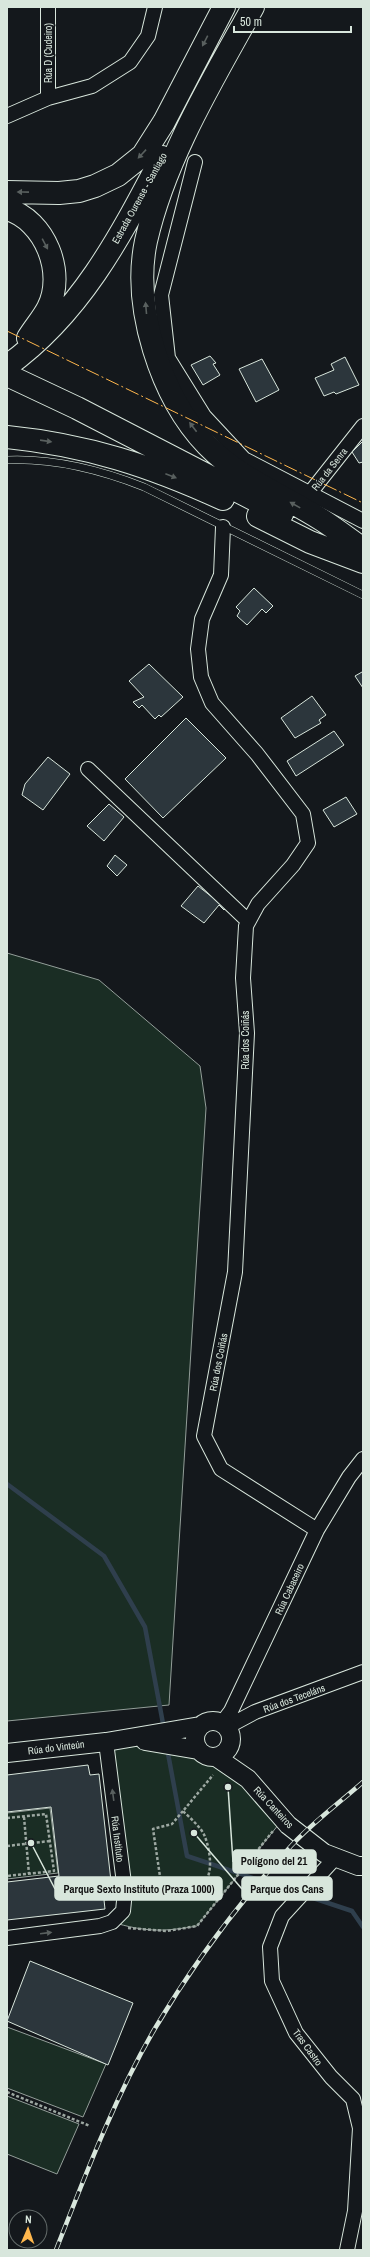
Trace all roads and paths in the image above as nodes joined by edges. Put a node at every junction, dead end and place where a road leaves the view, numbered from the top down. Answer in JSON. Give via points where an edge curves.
{"nodes":[{"id":1,"x":48,"y":7,"type":"edge"},
{"id":2,"x":155,"y":7,"type":"edge"},
{"id":3,"x":224,"y":7,"type":"edge"},
{"id":4,"x":240,"y":7,"type":"edge"},
{"id":5,"x":252,"y":7,"type":"edge"},
{"id":6,"x":48,"y":98,"type":"junction"},
{"id":7,"x":7,"y":116,"type":"edge"},
{"id":8,"x":194,"y":162,"type":"dead end"},
{"id":9,"x":7,"y":192,"type":"edge"},
{"id":10,"x":7,"y":209,"type":"edge"},
{"id":11,"x":9,"y":367,"type":"edge"},
{"id":12,"x":363,"y":426,"type":"edge"},
{"id":13,"x":7,"y":437,"type":"edge"},
{"id":14,"x":7,"y":460,"type":"edge"},
{"id":15,"x":310,"y":493,"type":"junction"},
{"id":16,"x":363,"y":521,"type":"edge"},
{"id":17,"x":224,"y":527,"type":"junction"},
{"id":18,"x":363,"y":549,"type":"edge"},
{"id":19,"x":363,"y":556,"type":"edge"},
{"id":20,"x":363,"y":562,"type":"edge"},
{"id":21,"x":363,"y":595,"type":"edge"},
{"id":22,"x":88,"y":769,"type":"dead end"},
{"id":23,"x":248,"y":921,"type":"junction"},
{"id":24,"x":363,"y":1459,"type":"edge"},
{"id":25,"x":317,"y":1530,"type":"junction"},
{"id":26,"x":363,"y":1672,"type":"edge"},
{"id":27,"x":200,"y":1726,"type":"junction"},
{"id":28,"x":227,"y":1731,"type":"junction"},
{"id":29,"x":106,"y":1742,"type":"junction"},
{"id":30,"x":198,"y":1750,"type":"junction"},
{"id":31,"x":7,"y":1753,"type":"edge"},
{"id":32,"x":216,"y":1757,"type":"junction"},
{"id":33,"x":210,"y":1777,"type":"dead end"},
{"id":34,"x":248,"y":1779,"type":"junction"},
{"id":35,"x":184,"y":1811,"type":"junction"},
{"id":36,"x":24,"y":1817,"type":"junction"},
{"id":37,"x":7,"y":1818,"type":"edge"},
{"id":38,"x":283,"y":1819,"type":"junction"},
{"id":39,"x":50,"y":1841,"type":"junction"},
{"id":40,"x":26,"y":1844,"type":"junction"},
{"id":41,"x":7,"y":1846,"type":"edge"},
{"id":42,"x":335,"y":1858,"type":"junction"},
{"id":43,"x":363,"y":1866,"type":"edge"},
{"id":44,"x":29,"y":1874,"type":"junction"},
{"id":45,"x":7,"y":1876,"type":"edge"},
{"id":46,"x":203,"y":1884,"type":"junction"},
{"id":47,"x":221,"y":1896,"type":"junction"},
{"id":48,"x":128,"y":1928,"type":"dead end"},
{"id":49,"x":7,"y":1938,"type":"edge"},
{"id":50,"x":7,"y":2092,"type":"edge"},
{"id":51,"x":90,"y":2126,"type":"dead end"},
{"id":52,"x":347,"y":2250,"type":"edge"}],
"edges":[{"from":1,"to":6,"type":"street","name":"Rúa D (Cudeiro)"},
{"from":2,"to":6,"type":"street","via":[[148,36],[130,62],[92,86]]},
{"from":3,"to":9,"type":"highway","one_way":true,"via":[[164,122],[143,155],[118,175],[78,191]]},
{"from":4,"to":11,"type":"highway","name":"Estrada Ourense - Santiago","via":[[133,212],[95,276],[52,329]]},
{"from":18,"to":5,"type":"highway","one_way":true,"via":[[322,519],[243,476],[207,445],[177,406],[155,359],[145,300],[146,242],[162,191],[184,136]]},
{"from":6,"to":7,"type":"street"},
{"from":8,"to":15,"type":"street","via":[[161,295],[168,358],[204,416],[244,459]]},
{"from":10,"to":11,"type":"highway","one_way":true,"via":[[34,226],[46,244],[54,271],[49,307]]},
{"from":11,"to":19,"type":"highway","via":[[96,418]]},
{"from":12,"to":15,"type":"street","name":"Rúa da Senra"},
{"from":13,"to":20,"type":"highway","one_way":true,"via":[[49,441],[110,455],[172,476],[310,542]]},
{"from":14,"to":17,"type":"lane","via":[[58,463],[112,474]]},
{"from":15,"to":16,"type":"street"},
{"from":17,"to":21,"type":"lane"},
{"from":17,"to":23,"type":"street","name":"Rúa dos Coiñás","via":[[221,576],[202,619],[198,649],[201,677],[212,703],[257,754],[303,814],[308,843],[293,865],[258,904]]},
{"from":22,"to":23,"type":"street"},
{"from":23,"to":25,"type":"street","name":"Rúa dos Coiñás","via":[[243,978],[247,1033],[235,1272],[204,1436],[221,1468]]},
{"from":24,"to":25,"type":"street","name":"Rúa Cabaceiro","via":[[348,1477]]},
{"from":25,"to":28,"type":"street","name":"Rúa Cabaceiro","via":[[231,1711]]},
{"from":26,"to":28,"type":"street","name":"Rúa dos Teceláns","via":[[255,1712]]},
{"from":27,"to":28,"type":"street","via":[[213,1720]]},
{"from":27,"to":29,"type":"street"},
{"from":27,"to":30,"type":"street","via":[[194,1738]]},
{"from":28,"to":32,"type":"street","via":[[228,1750]]},
{"from":28,"to":34,"type":"street"},
{"from":29,"to":30,"type":"street","via":[[146,1742]]},
{"from":29,"to":31,"type":"street","name":"Rúa do Vinteún"},
{"from":49,"to":29,"type":"street","name":"Rúa Instituto","one_way":true,"via":[[100,1926],[112,1922],[123,1911],[125,1891]]},
{"from":30,"to":32,"type":"street"},
{"from":32,"to":34,"type":"street"},
{"from":33,"to":35,"type":"path"},
{"from":34,"to":38,"type":"street","name":"Rúa Canteiros"},
{"from":35,"to":46,"type":"path","via":[[205,1836],[211,1872]]},
{"from":35,"to":46,"type":"path","via":[[172,1824],[153,1829],[162,1890]]},
{"from":36,"to":37,"type":"path"},
{"from":36,"to":39,"type":"path","via":[[46,1814]]},
{"from":36,"to":40,"type":"path"},
{"from":38,"to":42,"type":"street","name":"Rúa Canteiros","via":[[324,1853]]},
{"from":38,"to":47,"type":"path"},
{"from":39,"to":40,"type":"path"},
{"from":39,"to":44,"type":"path","via":[[54,1871]]},
{"from":40,"to":41,"type":"path"},
{"from":40,"to":44,"type":"path"},
{"from":42,"to":43,"type":"street","name":"Rúa Canteiros"},
{"from":42,"to":52,"type":"street","name":"Tras Castro","via":[[282,1916],[270,1947],[272,1981],[296,2033],[331,2077],[353,2099],[360,2128],[354,2211]]},
{"from":44,"to":45,"type":"path"},
{"from":46,"to":47,"type":"path"},
{"from":47,"to":48,"type":"path","via":[[197,1926],[167,1931]]},
{"from":50,"to":51,"type":"path"}]}
